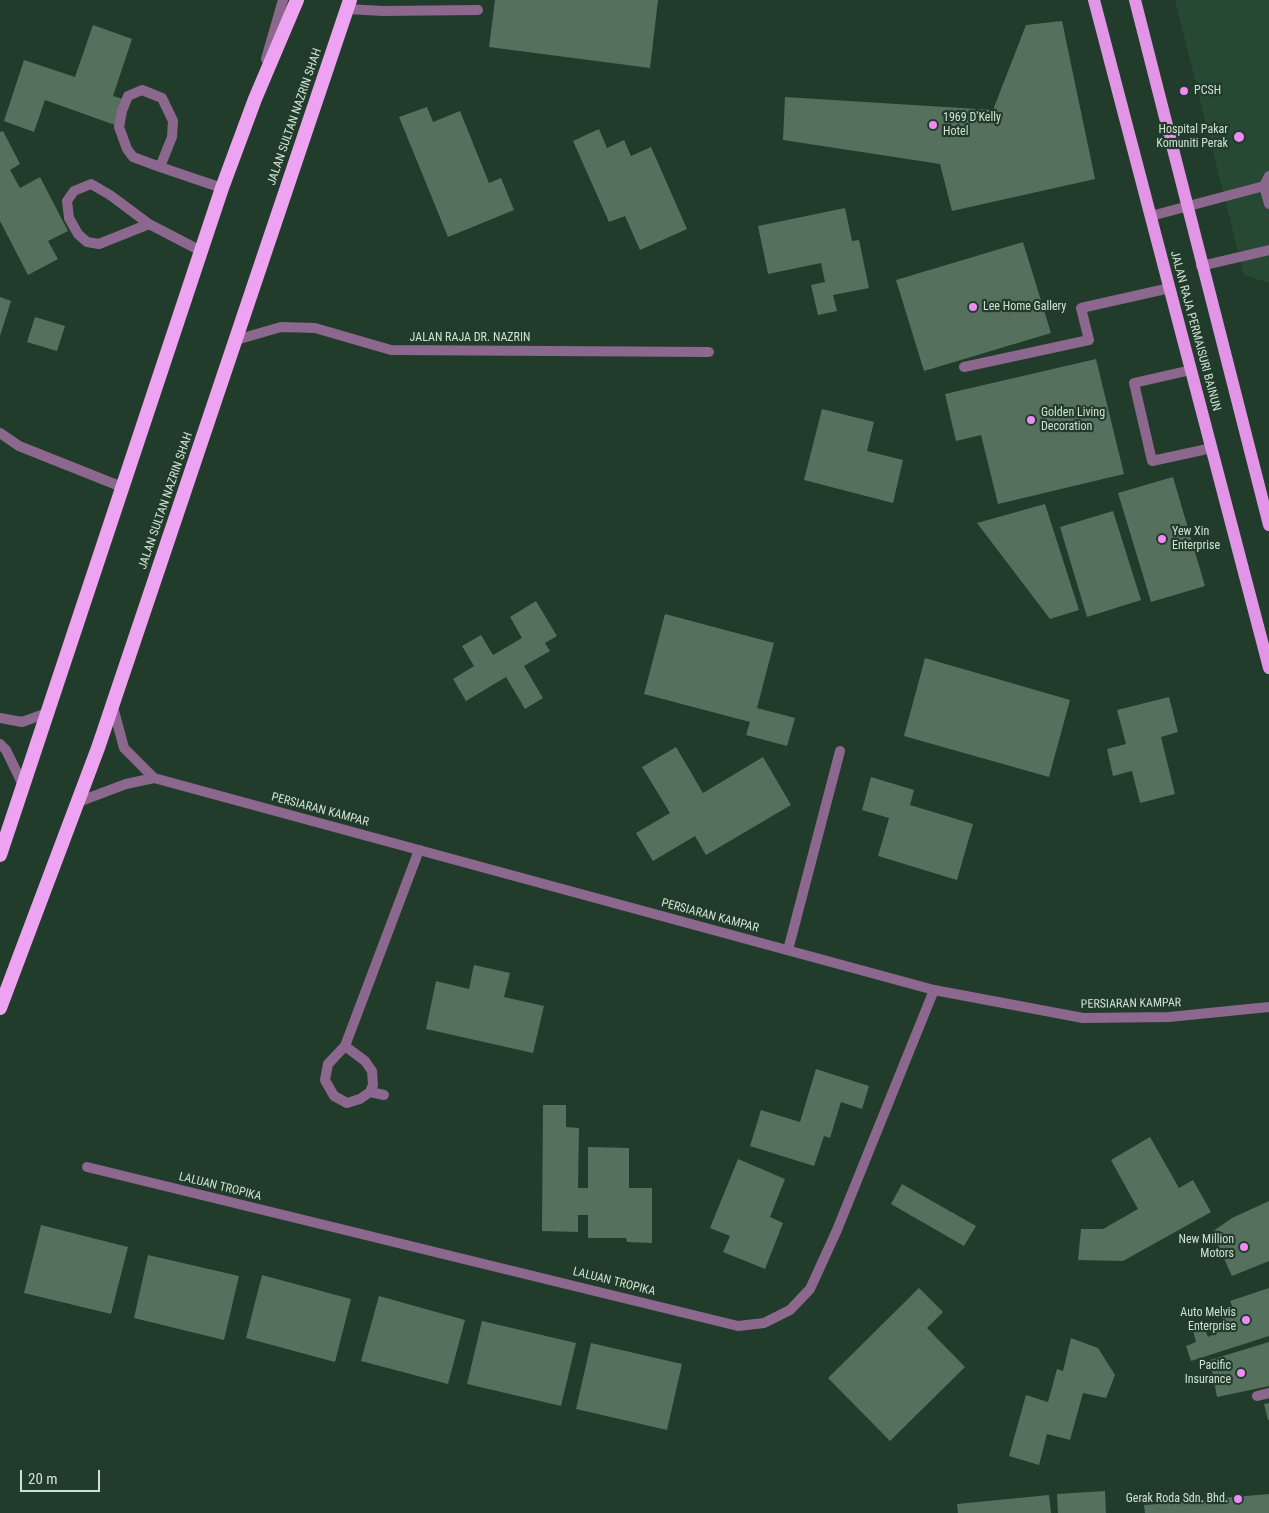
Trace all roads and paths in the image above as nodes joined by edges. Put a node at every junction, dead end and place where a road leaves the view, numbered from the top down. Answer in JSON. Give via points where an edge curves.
{"nodes":[{"id":1,"x":283,"y":0,"type":"edge"},
{"id":2,"x":297,"y":0,"type":"edge"},
{"id":3,"x":1094,"y":0,"type":"edge"},
{"id":4,"x":1135,"y":0,"type":"edge"},
{"id":5,"x":349,"y":4,"type":"edge"},
{"id":6,"x":478,"y":10,"type":"dead end"},
{"id":7,"x":255,"y":99,"type":"junction"},
{"id":8,"x":160,"y":167,"type":"junction"},
{"id":9,"x":1267,"y":181,"type":"edge"},
{"id":10,"x":222,"y":188,"type":"junction"},
{"id":11,"x":1269,"y":204,"type":"edge"},
{"id":12,"x":1186,"y":207,"type":"junction"},
{"id":13,"x":1151,"y":216,"type":"junction"},
{"id":14,"x":149,"y":224,"type":"junction"},
{"id":15,"x":1269,"y":250,"type":"edge"},
{"id":16,"x":201,"y":251,"type":"junction"},
{"id":17,"x":1201,"y":266,"type":"junction"},
{"id":18,"x":1170,"y":288,"type":"junction"},
{"id":19,"x":236,"y":340,"type":"junction"},
{"id":20,"x":709,"y":352,"type":"dead end"},
{"id":21,"x":964,"y":367,"type":"dead end"},
{"id":22,"x":1191,"y":370,"type":"junction"},
{"id":23,"x":0,"y":433,"type":"edge"},
{"id":24,"x":1212,"y":448,"type":"junction"},
{"id":25,"x":122,"y":487,"type":"junction"},
{"id":26,"x":1269,"y":525,"type":"edge"},
{"id":27,"x":1269,"y":668,"type":"edge"},
{"id":28,"x":112,"y":707,"type":"junction"},
{"id":29,"x":47,"y":713,"type":"junction"},
{"id":30,"x":0,"y":718,"type":"edge"},
{"id":31,"x":0,"y":744,"type":"edge"},
{"id":32,"x":840,"y":751,"type":"dead end"},
{"id":33,"x":154,"y":778,"type":"junction"},
{"id":34,"x":22,"y":785,"type":"junction"},
{"id":35,"x":78,"y":802,"type":"junction"},
{"id":36,"x":419,"y":850,"type":"junction"},
{"id":37,"x":0,"y":855,"type":"edge"},
{"id":38,"x":788,"y":950,"type":"junction"},
{"id":39,"x":934,"y":990,"type":"junction"},
{"id":40,"x":1269,"y":1007,"type":"edge"},
{"id":41,"x":0,"y":1008,"type":"edge"},
{"id":42,"x":345,"y":1046,"type":"junction"},
{"id":43,"x":370,"y":1092,"type":"junction"},
{"id":44,"x":384,"y":1095,"type":"dead end"},
{"id":45,"x":87,"y":1167,"type":"dead end"},
{"id":46,"x":1269,"y":1393,"type":"edge"},
{"id":47,"x":1256,"y":1396,"type":"dead end"}],
"edges":[{"from":1,"to":7,"type":"street"},
{"from":2,"to":7,"type":"highway"},
{"from":3,"to":13,"type":"main road","name":"JALAN RAJA PERMAISURI BAINUN"},
{"from":4,"to":12,"type":"main road","name":"JALAN RAJA PERMAISURI BAINUN"},
{"from":5,"to":6,"type":"street","via":[[383,11]]},
{"from":5,"to":19,"type":"highway","name":"JALAN SULTAN NAZRIN SHAH"},
{"from":7,"to":10,"type":"highway"},
{"from":8,"to":8,"type":"street","via":[[133,157],[123,142],[119,127],[128,96],[142,90],[162,98],[174,121],[172,137]]},
{"from":8,"to":10,"type":"street"},
{"from":9,"to":11,"type":"street"},
{"from":9,"to":12,"type":"street"},
{"from":10,"to":16,"type":"highway"},
{"from":12,"to":13,"type":"street"},
{"from":12,"to":17,"type":"main road","name":"JALAN RAJA PERMAISURI BAINUN"},
{"from":13,"to":18,"type":"main road","name":"JALAN RAJA PERMAISURI BAINUN"},
{"from":14,"to":14,"type":"street","via":[[110,194],[91,184],[74,191],[67,200],[68,218],[87,242],[99,244]]},
{"from":14,"to":16,"type":"street"},
{"from":15,"to":17,"type":"street"},
{"from":16,"to":25,"type":"highway"},
{"from":17,"to":26,"type":"main road","name":"JALAN RAJA PERMAISURI BAINUN"},
{"from":18,"to":21,"type":"street","via":[[1081,308],[1089,340]]},
{"from":18,"to":22,"type":"main road","name":"JALAN RAJA PERMAISURI BAINUN"},
{"from":19,"to":20,"type":"street","name":"JALAN RAJA DR. NAZRIN","via":[[281,327],[315,328],[391,350]]},
{"from":19,"to":28,"type":"highway","name":"JALAN SULTAN NAZRIN SHAH"},
{"from":22,"to":24,"type":"main road","name":"JALAN RAJA PERMAISURI BAINUN"},
{"from":22,"to":24,"type":"street","via":[[1134,383],[1152,461]]},
{"from":23,"to":25,"type":"street","via":[[19,446]]},
{"from":24,"to":27,"type":"main road","name":"JALAN RAJA PERMAISURI BAINUN"},
{"from":25,"to":29,"type":"highway"},
{"from":28,"to":33,"type":"street","name":"PERSIARAN KAMPAR","via":[[124,748]]},
{"from":28,"to":35,"type":"highway","name":"JALAN SULTAN NAZRIN SHAH"},
{"from":29,"to":30,"type":"street","via":[[22,722]]},
{"from":29,"to":34,"type":"highway"},
{"from":31,"to":34,"type":"street"},
{"from":32,"to":38,"type":"street"},
{"from":33,"to":35,"type":"street","name":"PERSIARAN KAMPAR","via":[[126,784]]},
{"from":33,"to":36,"type":"street","name":"PERSIARAN KAMPAR"},
{"from":34,"to":37,"type":"highway"},
{"from":35,"to":41,"type":"highway","name":"JALAN SULTAN NAZRIN SHAH"},
{"from":36,"to":38,"type":"street","name":"PERSIARAN KAMPAR"},
{"from":36,"to":42,"type":"street"},
{"from":38,"to":39,"type":"street","name":"PERSIARAN KAMPAR"},
{"from":39,"to":40,"type":"street","name":"PERSIARAN KAMPAR","via":[[1083,1018],[1169,1017]]},
{"from":39,"to":45,"type":"street","name":"LALUAN TROPIKA","via":[[810,1289],[790,1310],[764,1323],[738,1326]]},
{"from":42,"to":43,"type":"street","via":[[365,1061],[372,1071],[374,1085]]},
{"from":42,"to":43,"type":"street","via":[[328,1064],[325,1080],[334,1096],[347,1103]]},
{"from":43,"to":44,"type":"street"},
{"from":46,"to":47,"type":"street"}]}
